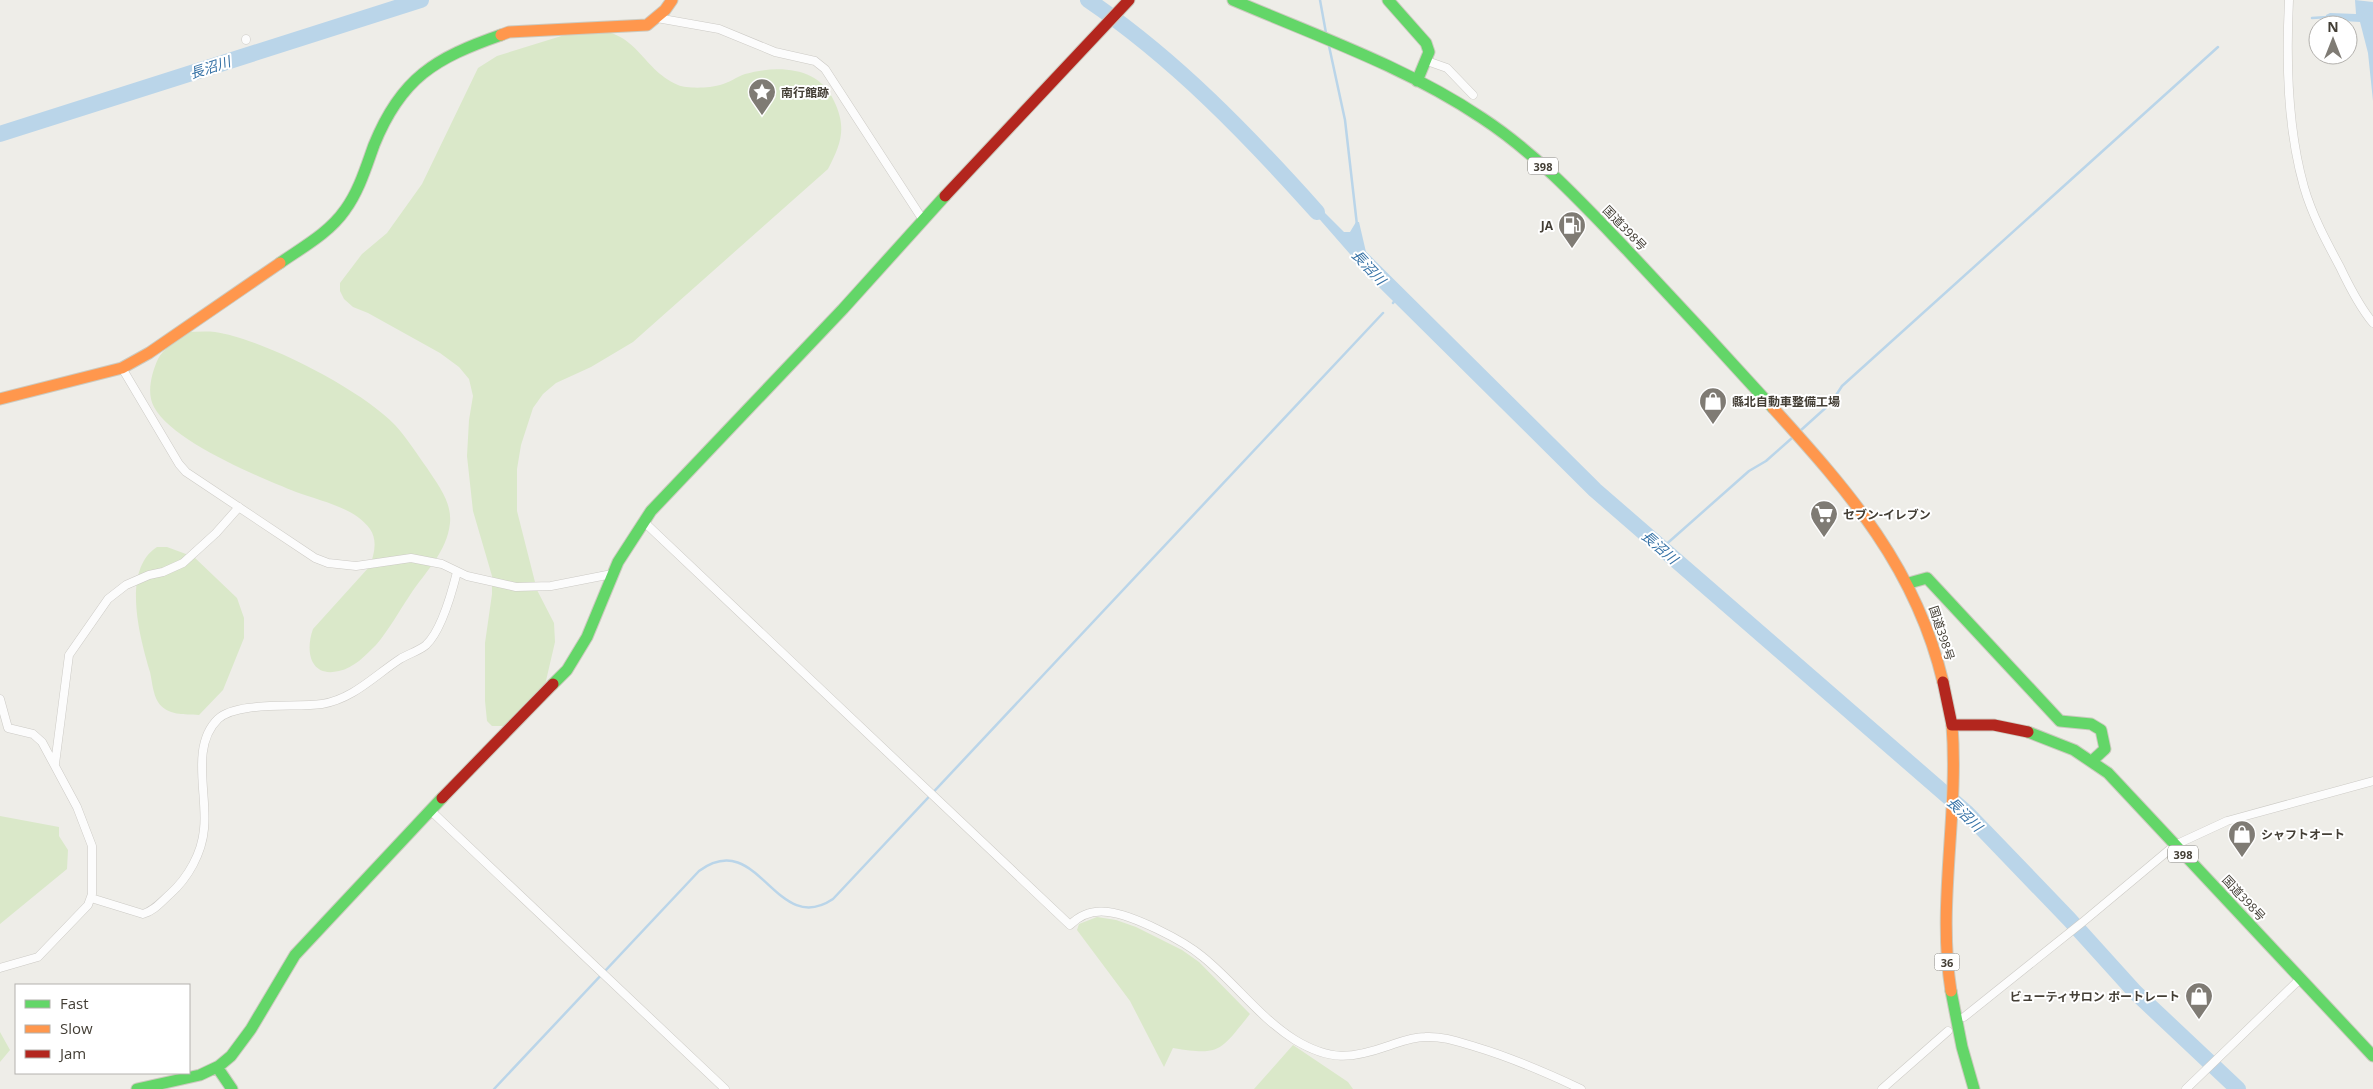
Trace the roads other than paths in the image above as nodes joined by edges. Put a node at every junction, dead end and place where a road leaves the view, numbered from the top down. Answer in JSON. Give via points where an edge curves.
{"nodes":[{"id":1,"x":672,"y":0,"type":"edge"},
{"id":2,"x":1129,"y":0,"type":"edge"},
{"id":3,"x":1233,"y":0,"type":"edge"},
{"id":4,"x":1388,"y":0,"type":"edge"},
{"id":5,"x":2290,"y":0,"type":"edge"},
{"id":6,"x":657,"y":18,"type":"junction"},
{"id":7,"x":1427,"y":61,"type":"junction"},
{"id":8,"x":1417,"y":81,"type":"junction"},
{"id":9,"x":1473,"y":95,"type":"dead end"},
{"id":10,"x":922,"y":220,"type":"junction"},
{"id":11,"x":2373,"y":323,"type":"edge"},
{"id":12,"x":122,"y":368,"type":"junction"},
{"id":13,"x":0,"y":399,"type":"edge"},
{"id":14,"x":239,"y":506,"type":"junction"},
{"id":15,"x":643,"y":521,"type":"junction"},
{"id":16,"x":457,"y":572,"type":"junction"},
{"id":17,"x":612,"y":574,"type":"junction"},
{"id":18,"x":1909,"y":583,"type":"junction"},
{"id":19,"x":0,"y":699,"type":"edge"},
{"id":20,"x":1952,"y":725,"type":"junction"},
{"id":21,"x":2093,"y":760,"type":"junction"},
{"id":22,"x":55,"y":764,"type":"junction"},
{"id":23,"x":2373,"y":781,"type":"edge"},
{"id":24,"x":430,"y":810,"type":"junction"},
{"id":25,"x":2175,"y":845,"type":"junction"},
{"id":26,"x":91,"y":898,"type":"junction"},
{"id":27,"x":0,"y":968,"type":"edge"},
{"id":28,"x":2300,"y":979,"type":"junction"},
{"id":29,"x":1964,"y":1017,"type":"dead end"},
{"id":30,"x":1948,"y":1031,"type":"dead end"},
{"id":31,"x":2373,"y":1056,"type":"edge"},
{"id":32,"x":217,"y":1067,"type":"junction"},
{"id":33,"x":137,"y":1089,"type":"edge"},
{"id":34,"x":232,"y":1089,"type":"edge"},
{"id":35,"x":725,"y":1089,"type":"edge"},
{"id":36,"x":1582,"y":1089,"type":"edge"},
{"id":37,"x":1882,"y":1089,"type":"edge"},
{"id":38,"x":1974,"y":1089,"type":"edge"},
{"id":39,"x":2186,"y":1089,"type":"edge"}],
"edges":[{"from":1,"to":6,"type":"main road"},
{"from":2,"to":10,"type":"main road"},
{"from":3,"to":8,"type":"main road","name":"国道398号","number":"398"},
{"from":4,"to":7,"type":"main road","via":[[1426,43]]},
{"from":5,"to":11,"type":"street","via":[[2290,106],[2304,188],[2326,242]]},
{"from":6,"to":10,"type":"street","via":[[719,29],[775,52],[815,61],[825,69]]},
{"from":6,"to":12,"type":"main road","via":[[647,25],[634,27],[509,32],[425,71],[410,82],[395,102],[354,198],[335,222],[309,243]]},
{"from":7,"to":8,"type":"main road"},
{"from":7,"to":9,"type":"street","via":[[1446,68]]},
{"from":8,"to":18,"type":"main road","name":"国道398号","number":"398","via":[[1481,117],[1559,181],[1694,320],[1805,444],[1867,521]]},
{"from":10,"to":15,"type":"main road","via":[[843,309]]},
{"from":12,"to":13,"type":"main road"},
{"from":12,"to":14,"type":"street","via":[[178,464]]},
{"from":14,"to":16,"type":"street","via":[[297,548],[328,564],[356,566],[411,558],[442,564]]},
{"from":14,"to":22,"type":"street","via":[[216,533],[182,563],[126,585],[108,598],[69,655]]},
{"from":15,"to":17,"type":"main road"},
{"from":15,"to":36,"type":"street","via":[[1070,925],[1088,914],[1108,912],[1171,937],[1203,957],[1285,1034],[1326,1055],[1348,1057],[1366,1054],[1407,1039],[1448,1039],[1520,1061]]},
{"from":16,"to":17,"type":"street","via":[[504,585],[532,588]]},
{"from":16,"to":26,"type":"street","via":[[442,616],[426,644],[364,686],[322,704],[236,710],[219,719],[208,732],[203,748],[202,843],[190,871],[150,912],[143,914]]},
{"from":17,"to":24,"type":"main road","via":[[587,637],[567,670]]},
{"from":18,"to":20,"type":"main road","name":"国道398号","number":"398","via":[[1933,644]]},
{"from":18,"to":21,"type":"main road","name":"国道398号","via":[[1927,578],[2060,721],[2092,723],[2100,728],[2105,738],[2105,749]]},
{"from":19,"to":22,"type":"street","via":[[8,728],[33,734],[42,742]]},
{"from":20,"to":21,"type":"main road","name":"国道398号","number":"398","via":[[1970,723],[2013,728],[2053,740]]},
{"from":20,"to":38,"type":"main road","number":"36","via":[[1954,764],[1946,917],[1947,960],[1952,1004]]},
{"from":21,"to":25,"type":"main road","name":"国道398号","number":"398"},
{"from":22,"to":26,"type":"street","via":[[92,846]]},
{"from":23,"to":25,"type":"street","via":[[2227,821]]},
{"from":24,"to":32,"type":"main road","via":[[295,954],[252,1028]]},
{"from":24,"to":35,"type":"street"},
{"from":25,"to":28,"type":"main road","name":"国道398号","number":"398"},
{"from":25,"to":29,"type":"street"},
{"from":26,"to":27,"type":"street","via":[[38,957]]},
{"from":28,"to":31,"type":"main road","name":"国道398号","number":"398"},
{"from":28,"to":39,"type":"street"},
{"from":30,"to":37,"type":"street"},
{"from":32,"to":33,"type":"main road","via":[[195,1076]]},
{"from":32,"to":34,"type":"main road"}]}
